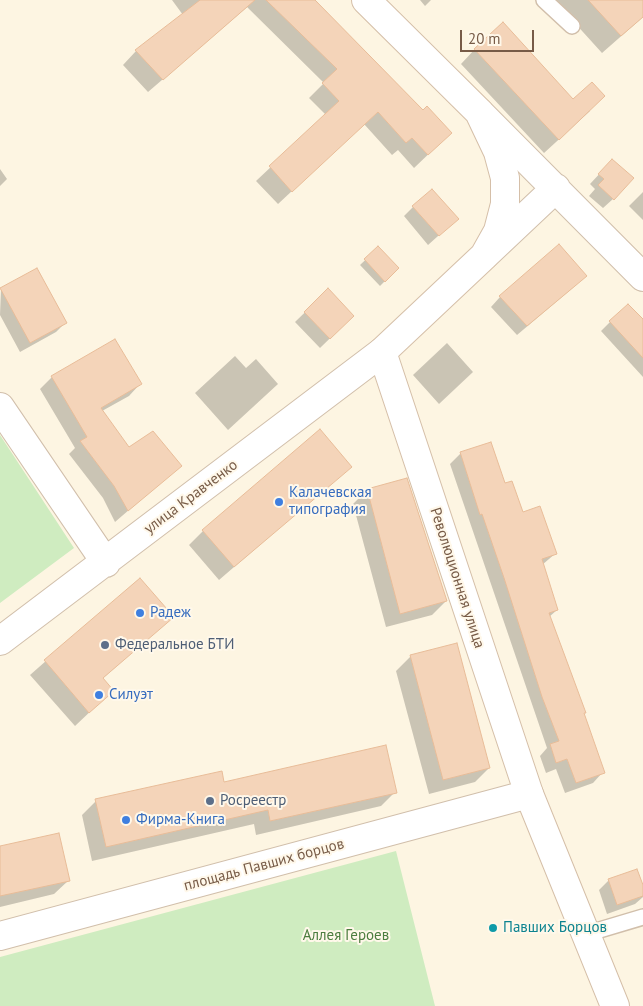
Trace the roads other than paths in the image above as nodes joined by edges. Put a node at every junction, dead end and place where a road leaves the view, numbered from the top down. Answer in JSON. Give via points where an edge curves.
{"nodes":[{"id":1,"x":366,"y":0,"type":"edge"},
{"id":2,"x":544,"y":0,"type":"edge"},
{"id":3,"x":572,"y":26,"type":"dead end"},
{"id":4,"x":479,"y":112,"type":"junction"},
{"id":5,"x":556,"y":188,"type":"junction"},
{"id":6,"x":484,"y":256,"type":"junction"},
{"id":7,"x":643,"y":277,"type":"edge"},
{"id":8,"x":382,"y":352,"type":"junction"},
{"id":9,"x":0,"y":407,"type":"edge"},
{"id":10,"x":106,"y":563,"type":"junction"},
{"id":11,"x":0,"y":641,"type":"edge"},
{"id":12,"x":529,"y":794,"type":"junction"},
{"id":13,"x":643,"y":917,"type":"edge"},
{"id":14,"x":586,"y":934,"type":"junction"},
{"id":15,"x":0,"y":936,"type":"edge"},
{"id":16,"x":615,"y":1006,"type":"edge"}],
"edges":[{"from":1,"to":4,"type":"street"},
{"from":2,"to":3,"type":"lane"},
{"from":4,"to":5,"type":"street"},
{"from":4,"to":6,"type":"street","via":[[498,152],[505,178],[506,204],[498,231]]},
{"from":5,"to":6,"type":"street"},
{"from":5,"to":7,"type":"street"},
{"from":6,"to":8,"type":"street"},
{"from":8,"to":10,"type":"street","name":"улица Кравченко"},
{"from":8,"to":12,"type":"street","name":"Революционная улица"},
{"from":9,"to":10,"type":"street"},
{"from":10,"to":11,"type":"street","name":"улица Кравченко"},
{"from":12,"to":14,"type":"street","name":"Революционная улица"},
{"from":12,"to":15,"type":"street","name":"площадь Павших борцов"},
{"from":13,"to":14,"type":"lane"},
{"from":14,"to":16,"type":"street","name":"Революционная улица"}]}
